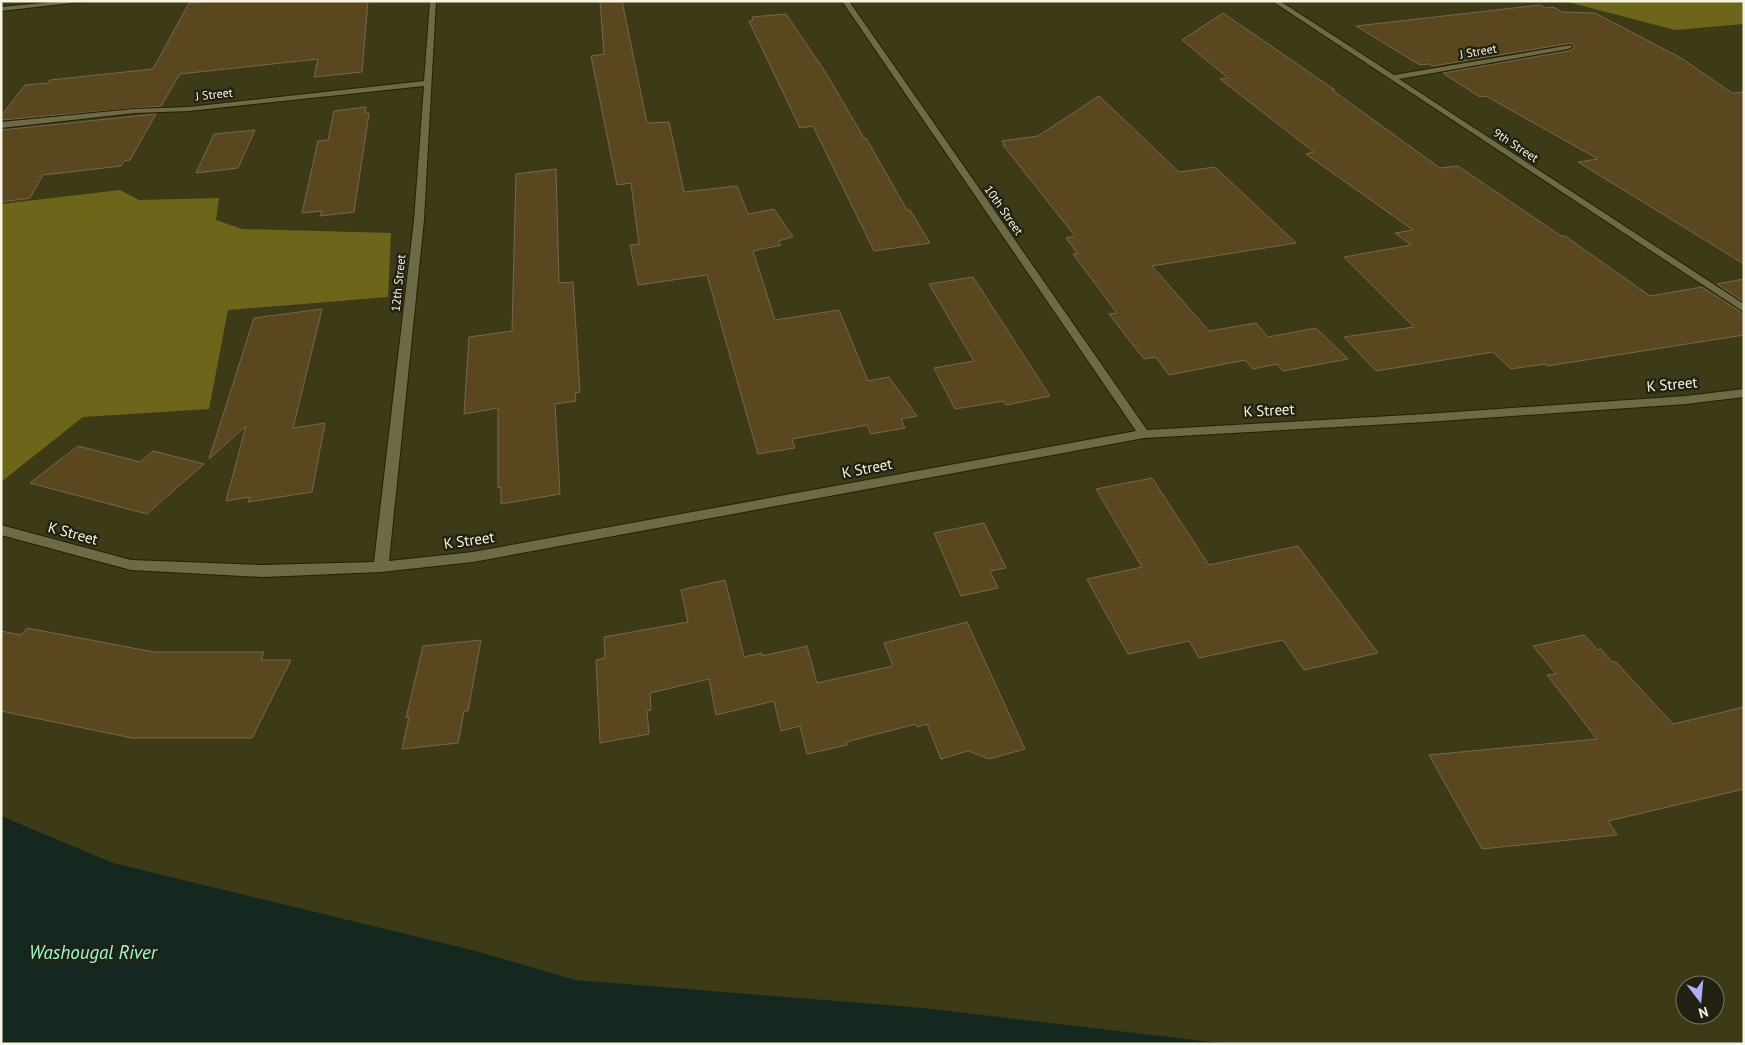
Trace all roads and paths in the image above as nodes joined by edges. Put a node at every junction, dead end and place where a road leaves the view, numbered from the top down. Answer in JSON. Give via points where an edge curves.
{"nodes":[{"id":1,"x":86,"y":1,"type":"edge"},
{"id":2,"x":433,"y":1,"type":"edge"},
{"id":3,"x":845,"y":1,"type":"edge"},
{"id":4,"x":1275,"y":1,"type":"edge"},
{"id":5,"x":1,"y":9,"type":"edge"},
{"id":6,"x":1568,"y":47,"type":"dead end"},
{"id":7,"x":1392,"y":78,"type":"junction"},
{"id":8,"x":428,"y":83,"type":"junction"},
{"id":9,"x":1,"y":125,"type":"edge"},
{"id":10,"x":1744,"y":309,"type":"edge"},
{"id":11,"x":1744,"y":393,"type":"edge"},
{"id":12,"x":1144,"y":434,"type":"junction"},
{"id":13,"x":1,"y":530,"type":"edge"},
{"id":14,"x":381,"y":567,"type":"junction"}],
"edges":[{"from":1,"to":5,"type":"street"},
{"from":2,"to":8,"type":"street","name":"12th Street"},
{"from":3,"to":12,"type":"street","name":"10th Street"},
{"from":4,"to":7,"type":"street","name":"9th Street"},
{"from":6,"to":7,"type":"street","name":"J Street"},
{"from":7,"to":10,"type":"street","name":"9th Street"},
{"from":8,"to":9,"type":"street","name":"J Street"},
{"from":8,"to":14,"type":"street","name":"12th Street","via":[[419,220]]},
{"from":11,"to":12,"type":"street","name":"K Street","via":[[1445,417]]},
{"from":12,"to":14,"type":"street","name":"K Street","via":[[473,557]]},
{"from":13,"to":14,"type":"street","name":"K Street","via":[[131,565],[263,571]]}]}
